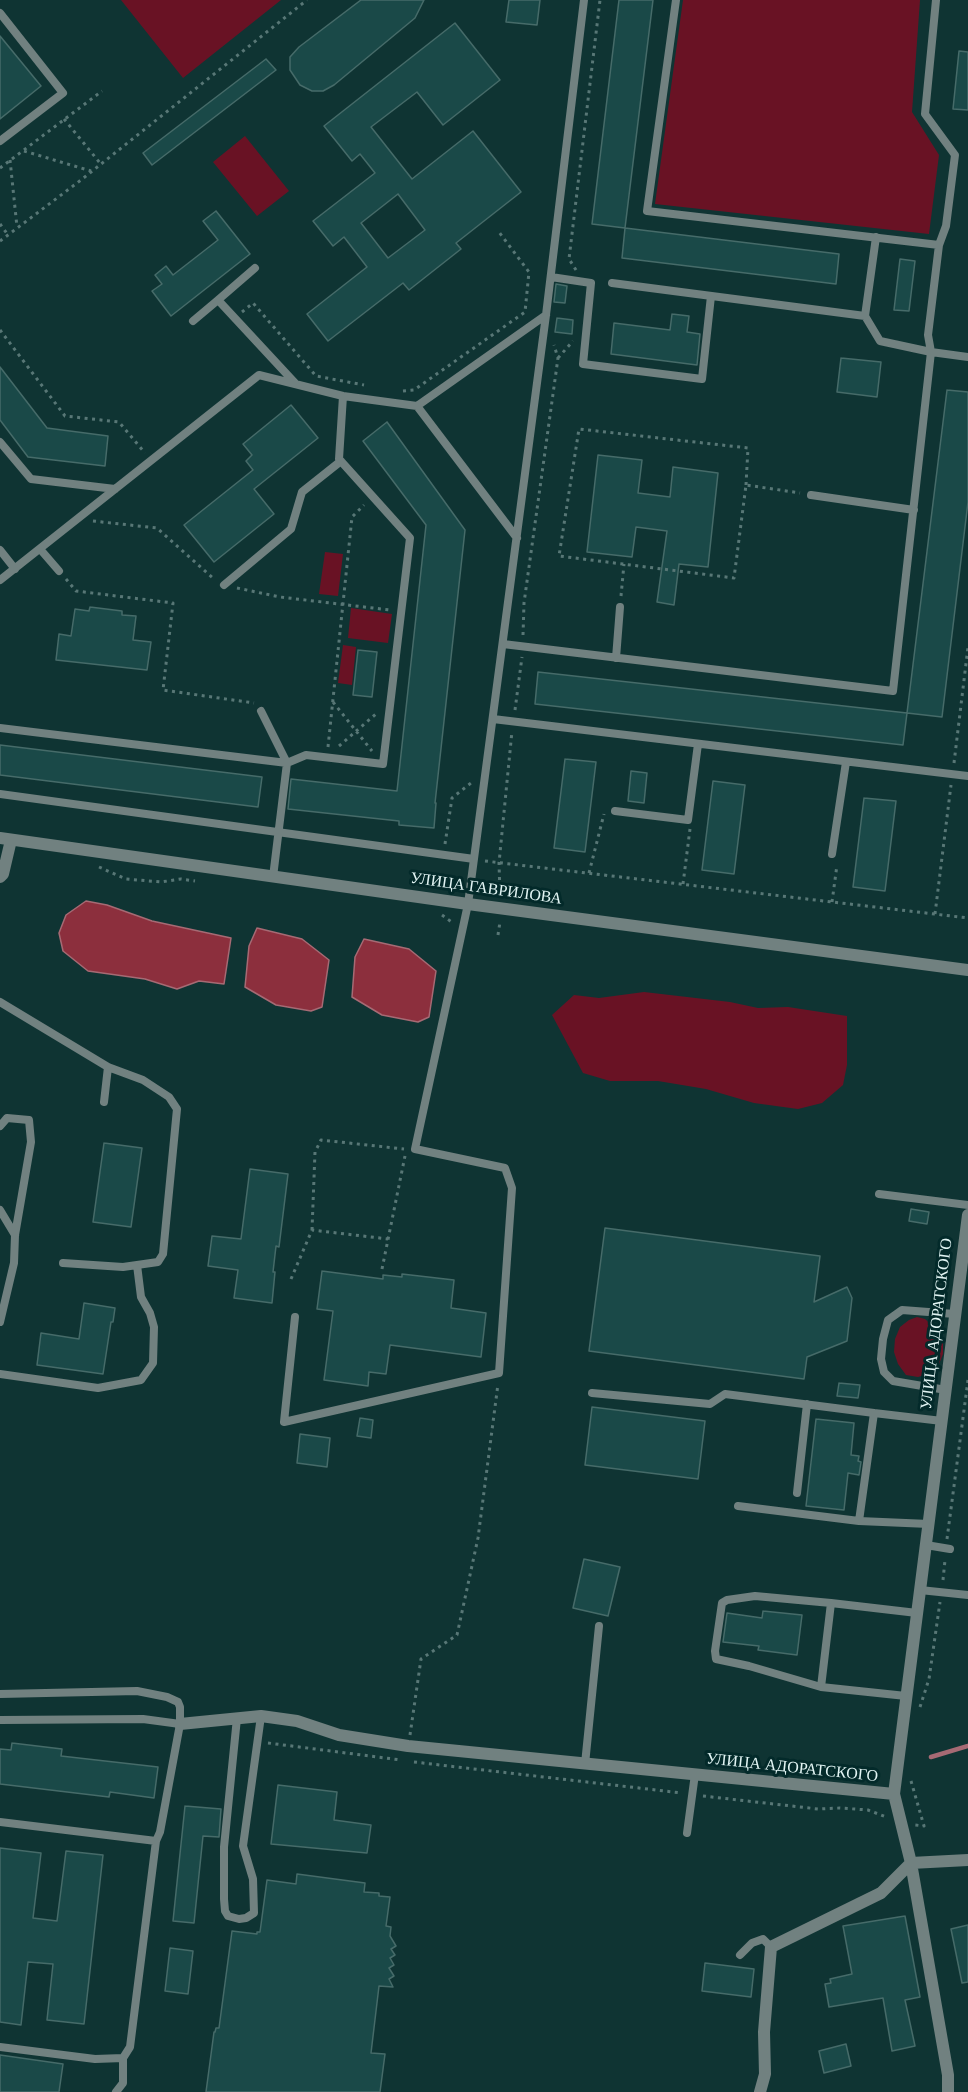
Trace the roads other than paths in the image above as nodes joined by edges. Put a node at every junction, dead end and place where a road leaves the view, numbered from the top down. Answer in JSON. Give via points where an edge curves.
{"nodes":[{"id":1,"x":584,"y":0,"type":"edge"},
{"id":2,"x":676,"y":0,"type":"edge"},
{"id":3,"x":936,"y":0,"type":"edge"},
{"id":4,"x":0,"y":13,"type":"edge"},
{"id":5,"x":0,"y":141,"type":"edge"},
{"id":6,"x":876,"y":237,"type":"junction"},
{"id":7,"x":939,"y":244,"type":"junction"},
{"id":8,"x":255,"y":268,"type":"dead end"},
{"id":9,"x":551,"y":277,"type":"junction"},
{"id":10,"x":612,"y":283,"type":"dead end"},
{"id":11,"x":711,"y":296,"type":"junction"},
{"id":12,"x":218,"y":300,"type":"junction"},
{"id":13,"x":546,"y":315,"type":"junction"},
{"id":14,"x":865,"y":316,"type":"junction"},
{"id":15,"x":193,"y":321,"type":"dead end"},
{"id":16,"x":931,"y":352,"type":"junction"},
{"id":17,"x":968,"y":357,"type":"edge"},
{"id":18,"x":295,"y":384,"type":"junction"},
{"id":19,"x":343,"y":396,"type":"junction"},
{"id":20,"x":417,"y":406,"type":"junction"},
{"id":21,"x":0,"y":442,"type":"edge"},
{"id":22,"x":341,"y":461,"type":"junction"},
{"id":23,"x":115,"y":489,"type":"junction"},
{"id":24,"x":811,"y":495,"type":"road end"},
{"id":25,"x":914,"y":510,"type":"junction"},
{"id":26,"x":517,"y":538,"type":"junction"},
{"id":27,"x":40,"y":549,"type":"junction"},
{"id":28,"x":0,"y":550,"type":"edge"},
{"id":29,"x":15,"y":569,"type":"junction"},
{"id":30,"x":59,"y":571,"type":"road end"},
{"id":31,"x":0,"y":580,"type":"edge"},
{"id":32,"x":224,"y":585,"type":"dead end"},
{"id":33,"x":620,"y":607,"type":"road end"},
{"id":34,"x":503,"y":644,"type":"junction"},
{"id":35,"x":616,"y":658,"type":"junction"},
{"id":36,"x":261,"y":711,"type":"road end"},
{"id":37,"x":493,"y":719,"type":"junction"},
{"id":38,"x":0,"y":728,"type":"edge"},
{"id":39,"x":698,"y":744,"type":"junction"},
{"id":40,"x":846,"y":762,"type":"junction"},
{"id":41,"x":287,"y":764,"type":"junction"},
{"id":42,"x":968,"y":776,"type":"edge"},
{"id":43,"x":0,"y":794,"type":"edge"},
{"id":44,"x":615,"y":811,"type":"road end"},
{"id":45,"x":278,"y":832,"type":"junction"},
{"id":46,"x":5,"y":839,"type":"edge"},
{"id":47,"x":832,"y":854,"type":"road end"},
{"id":48,"x":474,"y":859,"type":"junction"},
{"id":49,"x":0,"y":877,"type":"edge"},
{"id":50,"x":273,"y":877,"type":"junction"},
{"id":51,"x":468,"y":904,"type":"junction"},
{"id":52,"x":968,"y":970,"type":"edge"},
{"id":53,"x":0,"y":1002,"type":"edge"},
{"id":54,"x":108,"y":1067,"type":"junction"},
{"id":55,"x":104,"y":1102,"type":"dead end"},
{"id":56,"x":0,"y":1126,"type":"edge"},
{"id":57,"x":879,"y":1194,"type":"dead end"},
{"id":58,"x":968,"y":1205,"type":"edge"},
{"id":59,"x":0,"y":1210,"type":"edge"},
{"id":60,"x":968,"y":1215,"type":"edge"},
{"id":61,"x":15,"y":1235,"type":"junction"},
{"id":62,"x":63,"y":1263,"type":"dead end"},
{"id":63,"x":138,"y":1265,"type":"junction"},
{"id":64,"x":964,"y":1283,"type":"edge"},
{"id":65,"x":955,"y":1314,"type":"junction"},
{"id":66,"x":295,"y":1317,"type":"dead end"},
{"id":67,"x":0,"y":1322,"type":"edge"},
{"id":68,"x":0,"y":1374,"type":"edge"},
{"id":69,"x":946,"y":1390,"type":"junction"},
{"id":70,"x":592,"y":1393,"type":"dead end"},
{"id":71,"x":807,"y":1404,"type":"junction"},
{"id":72,"x":874,"y":1413,"type":"junction"},
{"id":73,"x":942,"y":1421,"type":"junction"},
{"id":74,"x":796,"y":1493,"type":"dead end"},
{"id":75,"x":738,"y":1506,"type":"dead end"},
{"id":76,"x":859,"y":1521,"type":"junction"},
{"id":77,"x":929,"y":1524,"type":"junction"},
{"id":78,"x":926,"y":1545,"type":"junction"},
{"id":79,"x":950,"y":1549,"type":"dead end"},
{"id":80,"x":920,"y":1590,"type":"junction"},
{"id":81,"x":968,"y":1595,"type":"edge"},
{"id":82,"x":831,"y":1603,"type":"junction"},
{"id":83,"x":917,"y":1613,"type":"junction"},
{"id":84,"x":599,"y":1626,"type":"dead end"},
{"id":85,"x":821,"y":1687,"type":"junction"},
{"id":86,"x":0,"y":1694,"type":"edge"},
{"id":87,"x":906,"y":1696,"type":"junction"},
{"id":88,"x":261,"y":1716,"type":"junction"},
{"id":89,"x":237,"y":1718,"type":"junction"},
{"id":90,"x":0,"y":1720,"type":"edge"},
{"id":91,"x":180,"y":1724,"type":"junction"},
{"id":92,"x":585,"y":1764,"type":"junction"},
{"id":93,"x":695,"y":1774,"type":"junction"},
{"id":94,"x":894,"y":1794,"type":"junction"},
{"id":95,"x":0,"y":1822,"type":"edge"},
{"id":96,"x":687,"y":1833,"type":"dead end"},
{"id":97,"x":156,"y":1841,"type":"junction"},
{"id":98,"x":968,"y":1860,"type":"edge"},
{"id":99,"x":911,"y":1863,"type":"junction"},
{"id":100,"x":771,"y":1947,"type":"junction"},
{"id":101,"x":740,"y":1955,"type":"dead end"},
{"id":102,"x":0,"y":2047,"type":"edge"},
{"id":103,"x":123,"y":2058,"type":"junction"},
{"id":104,"x":116,"y":2092,"type":"edge"},
{"id":105,"x":760,"y":2092,"type":"edge"},
{"id":106,"x":948,"y":2092,"type":"edge"}],
"edges":[{"from":1,"to":9,"type":"lane"},
{"from":2,"to":6,"type":"lane","via":[[647,211]]},
{"from":3,"to":7,"type":"lane","via":[[925,114],[955,155],[946,226]]},
{"from":4,"to":5,"type":"lane","via":[[63,93]]},
{"from":6,"to":7,"type":"lane"},
{"from":6,"to":14,"type":"lane"},
{"from":7,"to":16,"type":"lane","via":[[928,335]]},
{"from":8,"to":12,"type":"lane"},
{"from":9,"to":11,"type":"lane","via":[[591,283],[584,364],[702,378]]},
{"from":9,"to":13,"type":"lane"},
{"from":10,"to":11,"type":"lane"},
{"from":11,"to":14,"type":"lane"},
{"from":12,"to":15,"type":"lane"},
{"from":12,"to":18,"type":"lane"},
{"from":13,"to":20,"type":"lane"},
{"from":13,"to":26,"type":"lane"},
{"from":14,"to":16,"type":"lane","via":[[880,341]]},
{"from":16,"to":17,"type":"lane"},
{"from":16,"to":25,"type":"lane"},
{"from":18,"to":19,"type":"lane"},
{"from":18,"to":23,"type":"lane","via":[[259,375]]},
{"from":19,"to":20,"type":"lane"},
{"from":19,"to":22,"type":"lane"},
{"from":20,"to":26,"type":"lane"},
{"from":21,"to":23,"type":"lane","via":[[31,479]]},
{"from":22,"to":32,"type":"lane","via":[[302,492],[291,529]]},
{"from":22,"to":41,"type":"lane","via":[[410,538],[383,764],[306,755]]},
{"from":23,"to":27,"type":"lane"},
{"from":24,"to":25,"type":"lane"},
{"from":25,"to":35,"type":"lane","via":[[893,692]]},
{"from":26,"to":34,"type":"lane"},
{"from":27,"to":29,"type":"lane"},
{"from":27,"to":30,"type":"lane"},
{"from":28,"to":29,"type":"lane"},
{"from":29,"to":31,"type":"lane"},
{"from":33,"to":35,"type":"lane"},
{"from":34,"to":35,"type":"lane"},
{"from":34,"to":37,"type":"lane"},
{"from":36,"to":41,"type":"lane"},
{"from":37,"to":39,"type":"lane"},
{"from":37,"to":48,"type":"lane"},
{"from":38,"to":41,"type":"lane"},
{"from":39,"to":40,"type":"lane"},
{"from":39,"to":44,"type":"lane","via":[[688,820]]},
{"from":40,"to":42,"type":"lane"},
{"from":40,"to":47,"type":"lane"},
{"from":41,"to":45,"type":"lane"},
{"from":43,"to":45,"type":"lane"},
{"from":45,"to":48,"type":"lane"},
{"from":45,"to":50,"type":"lane"},
{"from":46,"to":49,"type":"street"},
{"from":46,"to":50,"type":"street","name":"УЛИЦА ГАВРИЛОВА"},
{"from":48,"to":51,"type":"lane"},
{"from":50,"to":51,"type":"street","name":"УЛИЦА ГАВРИЛОВА"},
{"from":51,"to":52,"type":"street","name":"УЛИЦА ГАВРИЛОВА"},
{"from":51,"to":66,"type":"lane","via":[[415,1149],[505,1168],[512,1188],[499,1373],[284,1422]]},
{"from":53,"to":54,"type":"lane"},
{"from":54,"to":55,"type":"lane"},
{"from":54,"to":63,"type":"lane","via":[[143,1080],[169,1097],[177,1109],[163,1254],[158,1262]]},
{"from":56,"to":61,"type":"lane","via":[[7,1118],[29,1120],[31,1142]]},
{"from":57,"to":58,"type":"lane"},
{"from":59,"to":61,"type":"lane"},
{"from":60,"to":64,"type":"street","name":"УЛИЦА АДОРАТСКОГО"},
{"from":61,"to":67,"type":"lane","via":[[14,1263]]},
{"from":62,"to":63,"type":"lane"},
{"from":63,"to":68,"type":"lane","via":[[141,1296],[154,1327],[153,1363],[141,1380],[98,1388]]},
{"from":64,"to":65,"type":"street","name":"УЛИЦА АДОРАТСКОГО"},
{"from":65,"to":69,"type":"street","name":"УЛИЦА АДОРАТСКОГО"},
{"from":65,"to":69,"type":"lane","via":[[902,1310],[888,1320],[883,1339],[884,1372],[893,1381]]},
{"from":69,"to":73,"type":"street","name":"УЛИЦА АДОРАТСКОГО"},
{"from":70,"to":71,"type":"lane","via":[[710,1404],[725,1395]]},
{"from":71,"to":72,"type":"lane"},
{"from":71,"to":74,"type":"lane"},
{"from":72,"to":73,"type":"lane"},
{"from":72,"to":76,"type":"lane"},
{"from":73,"to":77,"type":"street","name":"УЛИЦА АДОРАТСКОГО"},
{"from":75,"to":76,"type":"lane"},
{"from":76,"to":77,"type":"lane"},
{"from":77,"to":78,"type":"street","name":"УЛИЦА АДОРАТСКОГО"},
{"from":78,"to":79,"type":"lane"},
{"from":78,"to":80,"type":"street","name":"УЛИЦА АДОРАТСКОГО"},
{"from":80,"to":81,"type":"lane"},
{"from":80,"to":83,"type":"street","name":"УЛИЦА АДОРАТСКОГО"},
{"from":82,"to":83,"type":"lane"},
{"from":82,"to":85,"type":"lane"},
{"from":82,"to":85,"type":"lane","via":[[755,1596],[727,1600],[722,1603],[715,1651],[716,1659]]},
{"from":83,"to":87,"type":"street","name":"УЛИЦА АДОРАТСКОГО"},
{"from":84,"to":92,"type":"lane"},
{"from":85,"to":87,"type":"lane"},
{"from":86,"to":91,"type":"lane","via":[[152,1694],[178,1702]]},
{"from":87,"to":94,"type":"street","name":"УЛИЦА АДОРАТСКОГО"},
{"from":88,"to":89,"type":"street","name":"УЛИЦА АДОРАТСКОГО"},
{"from":88,"to":89,"type":"lane","via":[[243,1846],[253,1879],[254,1913],[239,1919],[228,1916],[224,1899],[224,1847]]},
{"from":88,"to":92,"type":"street","name":"УЛИЦА АДОРАТСКОГО","via":[[297,1721],[339,1735],[408,1746]]},
{"from":89,"to":91,"type":"street","name":"УЛИЦА АДОРАТСКОГО"},
{"from":90,"to":91,"type":"lane","via":[[143,1719]]},
{"from":91,"to":97,"type":"lane"},
{"from":92,"to":93,"type":"street","name":"УЛИЦА АДОРАТСКОГО"},
{"from":93,"to":94,"type":"street","name":"УЛИЦА АДОРАТСКОГО"},
{"from":93,"to":96,"type":"lane"},
{"from":94,"to":99,"type":"street"},
{"from":95,"to":97,"type":"lane"},
{"from":97,"to":103,"type":"lane","via":[[130,2047]]},
{"from":98,"to":99,"type":"street"},
{"from":99,"to":100,"type":"street","via":[[881,1893]]},
{"from":99,"to":106,"type":"street"},
{"from":100,"to":101,"type":"lane","via":[[763,1939]]},
{"from":100,"to":105,"type":"street","via":[[765,2074]]},
{"from":102,"to":103,"type":"lane","via":[[95,2059]]},
{"from":103,"to":104,"type":"lane","via":[[123,2083]]}]}
